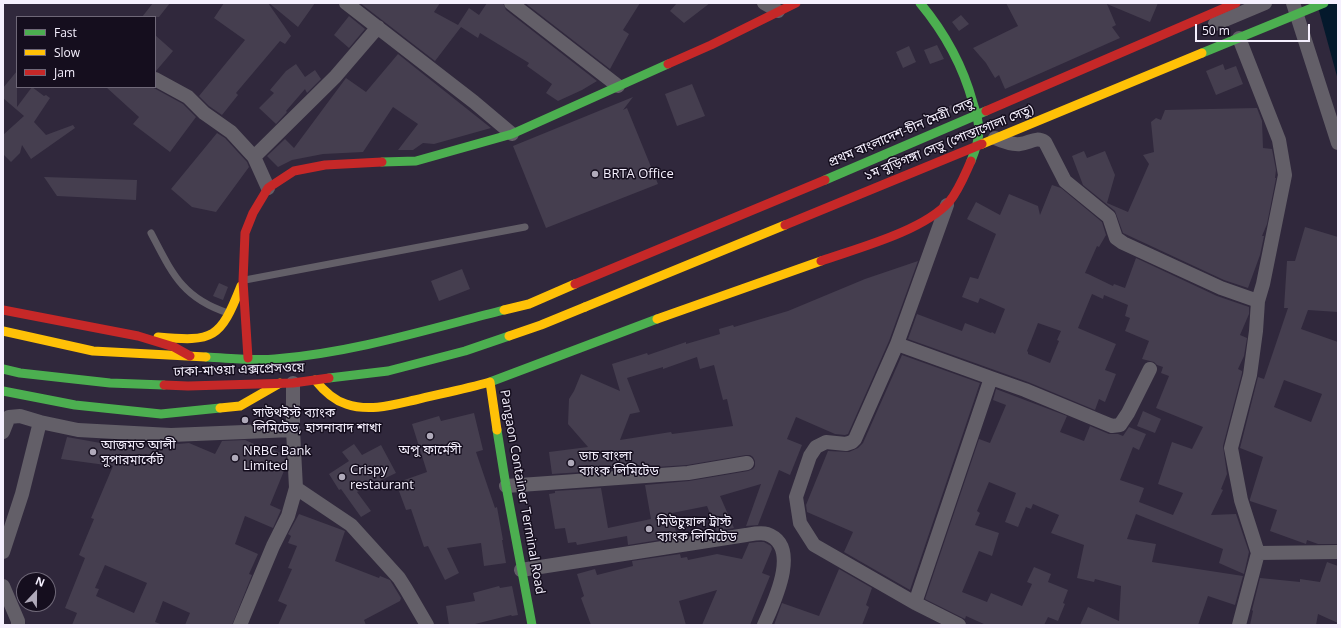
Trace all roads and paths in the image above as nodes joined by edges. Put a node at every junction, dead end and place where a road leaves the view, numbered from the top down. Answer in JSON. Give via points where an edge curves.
{"nodes":[{"id":1,"x":346,"y":3,"type":"edge"},
{"id":2,"x":511,"y":3,"type":"edge"},
{"id":3,"x":764,"y":3,"type":"edge"},
{"id":4,"x":796,"y":3,"type":"edge"},
{"id":5,"x":920,"y":3,"type":"edge"},
{"id":6,"x":1236,"y":3,"type":"edge"},
{"id":7,"x":1265,"y":3,"type":"edge"},
{"id":8,"x":1293,"y":3,"type":"edge"},
{"id":9,"x":1324,"y":3,"type":"edge"},
{"id":10,"x":778,"y":11,"type":"junction"},
{"id":11,"x":378,"y":27,"type":"junction"},
{"id":12,"x":1239,"y":38,"type":"junction"},
{"id":13,"x":156,"y":80,"type":"edge"},
{"id":14,"x":618,"y":86,"type":"junction"},
{"id":15,"x":978,"y":126,"type":"junction"},
{"id":16,"x":512,"y":134,"type":"junction"},
{"id":17,"x":1338,"y":143,"type":"edge"},
{"id":18,"x":254,"y":157,"type":"junction"},
{"id":19,"x":268,"y":188,"type":"junction"},
{"id":20,"x":947,"y":205,"type":"junction"},
{"id":21,"x":525,"y":227,"type":"dead end"},
{"id":22,"x":151,"y":233,"type":"dead end"},
{"id":23,"x":243,"y":281,"type":"junction"},
{"id":24,"x":575,"y":284,"type":"joint"},
{"id":25,"x":1258,"y":301,"type":"junction"},
{"id":26,"x":585,"y":306,"type":"joint"},
{"id":27,"x":3,"y":310,"type":"edge"},
{"id":28,"x":237,"y":315,"type":"junction"},
{"id":29,"x":3,"y":331,"type":"edge"},
{"id":30,"x":138,"y":336,"type":"junction"},
{"id":31,"x":897,"y":344,"type":"junction"},
{"id":32,"x":192,"y":357,"type":"junction"},
{"id":33,"x":248,"y":358,"type":"junction"},
{"id":34,"x":3,"y":369,"type":"edge"},
{"id":35,"x":1150,"y":369,"type":"dead end"},
{"id":36,"x":991,"y":378,"type":"junction"},
{"id":37,"x":315,"y":380,"type":"junction"},
{"id":38,"x":490,"y":382,"type":"junction"},
{"id":39,"x":287,"y":383,"type":"junction"},
{"id":40,"x":3,"y":391,"type":"edge"},
{"id":41,"x":40,"y":422,"type":"junction"},
{"id":42,"x":292,"y":430,"type":"junction"},
{"id":43,"x":3,"y":432,"type":"edge"},
{"id":44,"x":747,"y":463,"type":"dead end"},
{"id":45,"x":506,"y":486,"type":"junction"},
{"id":46,"x":296,"y":488,"type":"junction"},
{"id":47,"x":3,"y":552,"type":"edge"},
{"id":48,"x":1338,"y":552,"type":"edge"},
{"id":49,"x":1258,"y":553,"type":"junction"},
{"id":50,"x":521,"y":570,"type":"junction"},
{"id":51,"x":3,"y":586,"type":"edge"},
{"id":52,"x":915,"y":603,"type":"junction"},
{"id":53,"x":18,"y":625,"type":"edge"},
{"id":54,"x":240,"y":625,"type":"edge"},
{"id":55,"x":427,"y":625,"type":"edge"},
{"id":56,"x":532,"y":625,"type":"edge"},
{"id":57,"x":764,"y":625,"type":"edge"},
{"id":58,"x":959,"y":625,"type":"edge"},
{"id":59,"x":1239,"y":625,"type":"edge"}],
"edges":[{"from":1,"to":11,"type":"street"},
{"from":2,"to":14,"type":"street"},
{"from":3,"to":10,"type":"street"},
{"from":4,"to":10,"type":"main road"},
{"from":5,"to":15,"type":"main road","via":[[938,25],[958,58],[969,88]]},
{"from":6,"to":24,"type":"main road","name":"প্রথম বাংলাদেশ-চীন মৈত্রী সেতু","bridge":true,"via":[[919,140]]},
{"from":7,"to":15,"type":"street"},
{"from":8,"to":17,"type":"street"},
{"from":9,"to":12,"type":"main road","name":"১ম বুড়িগঙ্গা সেতু (পোস্তাগোলা সেতু)","bridge":true},
{"from":10,"to":14,"type":"main road","via":[[711,45]]},
{"from":11,"to":16,"type":"street"},
{"from":11,"to":18,"type":"street","via":[[335,77]]},
{"from":12,"to":25,"type":"street","via":[[1279,140],[1285,175]]},
{"from":12,"to":26,"type":"main road","name":"১ম বুড়িগঙ্গা সেতু (পোস্তাগোলা সেতু)","bridge":true},
{"from":13,"to":18,"type":"street","via":[[188,97],[204,113],[231,132]]},
{"from":14,"to":16,"type":"main road"},
{"from":15,"to":20,"type":"main road","via":[[977,142],[969,166]]},
{"from":15,"to":25,"type":"street","via":[[1010,143],[1021,144],[1036,139],[1045,142],[1065,180],[1109,217],[1116,238],[1123,243],[1221,288]]},
{"from":16,"to":19,"type":"main road","via":[[416,161],[325,165],[294,171]]},
{"from":18,"to":19,"type":"street"},
{"from":19,"to":23,"type":"main road","via":[[245,233]]},
{"from":20,"to":31,"type":"street"},
{"from":20,"to":38,"type":"main road","via":[[923,221],[894,235],[664,316]]},
{"from":21,"to":23,"type":"lane"},
{"from":22,"to":28,"type":"lane","via":[[170,271],[184,288],[196,298]]},
{"from":23,"to":28,"type":"main road"},
{"from":23,"to":28,"type":"main road"},
{"from":24,"to":33,"type":"main road","name":"ঢাকা-মাওয়া এক্সপ্রেসওয়ে","via":[[529,304],[376,342],[320,354],[274,359]]},
{"from":25,"to":49,"type":"street","via":[[1250,375],[1231,448],[1241,500]]},
{"from":26,"to":37,"type":"main road","name":"ঢাকা-মাওয়া এক্সপ্রেসওয়ে","via":[[465,351],[388,371]]},
{"from":27,"to":30,"type":"main road"},
{"from":28,"to":30,"type":"main road","via":[[224,322],[214,333],[203,338]]},
{"from":28,"to":33,"type":"main road"},
{"from":29,"to":32,"type":"main road","name":"ঢাকা-মাওয়া এক্সপ্রেসওয়ে","via":[[93,351]]},
{"from":30,"to":32,"type":"main road","via":[[174,347]]},
{"from":31,"to":36,"type":"street"},
{"from":31,"to":52,"type":"street","via":[[855,439],[846,444],[826,442],[816,447],[810,456],[796,496],[800,523],[814,545]]},
{"from":32,"to":33,"type":"main road","name":"ঢাকা-মাওয়া এক্সপ্রেসওয়ে"},
{"from":34,"to":39,"type":"main road","name":"ঢাকা-মাওয়া এক্সপ্রেসওয়ে","via":[[110,383],[188,386]]},
{"from":35,"to":36,"type":"street","via":[[1120,425],[1112,426]]},
{"from":36,"to":52,"type":"street"},
{"from":37,"to":38,"type":"main road","name":"Pangaon Container Terminal Road","via":[[324,392],[337,400],[352,406],[377,408]]},
{"from":37,"to":39,"type":"main road","name":"ঢাকা-মাওয়া এক্সপ্রেসওয়ে"},
{"from":38,"to":45,"type":"main road","name":"Pangaon Container Terminal Road"},
{"from":39,"to":40,"type":"main road","via":[[240,406],[161,414],[75,405]]},
{"from":39,"to":42,"type":"street"},
{"from":41,"to":42,"type":"street","via":[[78,430],[171,435]]},
{"from":41,"to":43,"type":"street","via":[[20,416],[9,417]]},
{"from":41,"to":47,"type":"street","via":[[22,494]]},
{"from":42,"to":46,"type":"street"},
{"from":44,"to":45,"type":"street","via":[[688,473]]},
{"from":45,"to":50,"type":"main road","name":"Pangaon Container Terminal Road"},
{"from":46,"to":54,"type":"street","via":[[288,516]]},
{"from":46,"to":55,"type":"street","via":[[351,526],[399,578]]},
{"from":48,"to":49,"type":"street"},
{"from":49,"to":59,"type":"street"},
{"from":50,"to":56,"type":"main road","name":"Pangaon Container Terminal Road"},
{"from":50,"to":57,"type":"street","via":[[766,534],[777,540],[782,549],[784,564],[781,584]]},
{"from":51,"to":53,"type":"street"},
{"from":52,"to":58,"type":"street"}]}
